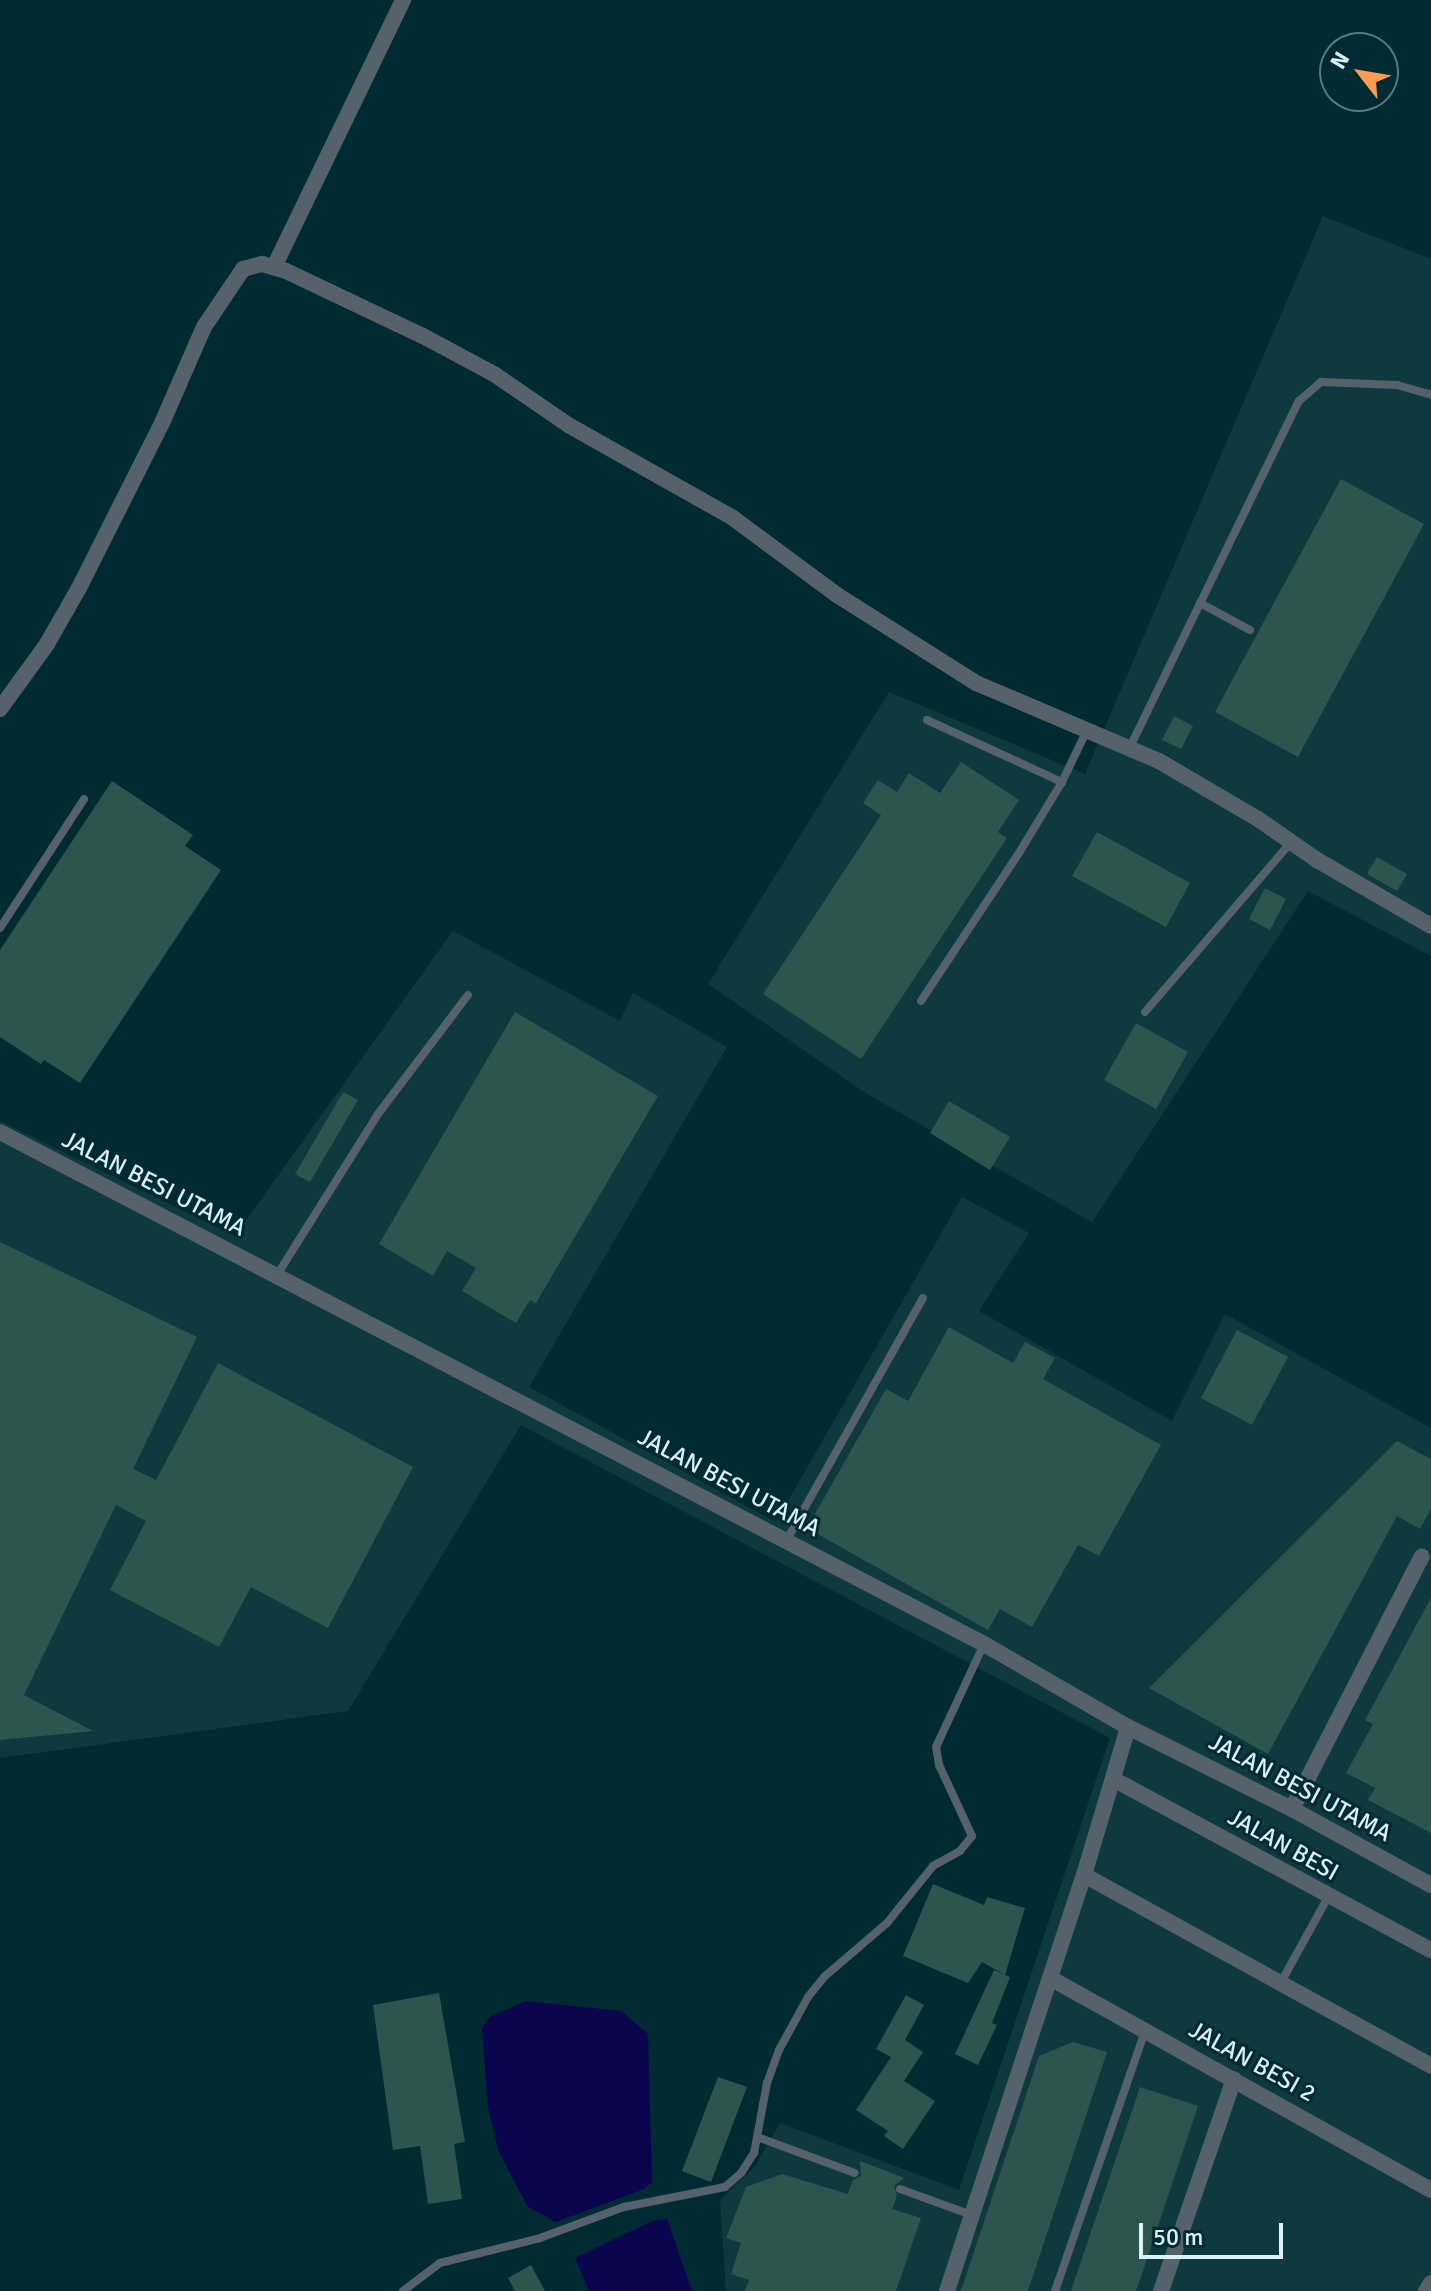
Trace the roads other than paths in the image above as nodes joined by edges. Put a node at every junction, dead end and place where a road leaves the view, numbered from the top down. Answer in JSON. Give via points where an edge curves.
{"nodes":[{"id":1,"x":403,"y":0,"type":"edge"},
{"id":2,"x":274,"y":267,"type":"junction"},
{"id":3,"x":1431,"y":395,"type":"edge"},
{"id":4,"x":1200,"y":603,"type":"junction"},
{"id":5,"x":1250,"y":630,"type":"dead end"},
{"id":6,"x":0,"y":709,"type":"edge"},
{"id":7,"x":927,"y":720,"type":"dead end"},
{"id":8,"x":1087,"y":730,"type":"junction"},
{"id":9,"x":1130,"y":747,"type":"junction"},
{"id":10,"x":1062,"y":782,"type":"junction"},
{"id":11,"x":84,"y":799,"type":"dead end"},
{"id":12,"x":1291,"y":842,"type":"junction"},
{"id":13,"x":1431,"y":926,"type":"edge"},
{"id":14,"x":0,"y":928,"type":"edge"},
{"id":15,"x":468,"y":995,"type":"dead end"},
{"id":16,"x":921,"y":1001,"type":"dead end"},
{"id":17,"x":1145,"y":1012,"type":"dead end"},
{"id":18,"x":0,"y":1132,"type":"edge"},
{"id":19,"x":277,"y":1275,"type":"junction"},
{"id":20,"x":923,"y":1298,"type":"dead end"},
{"id":21,"x":786,"y":1541,"type":"junction"},
{"id":22,"x":1422,"y":1556,"type":"dead end"},
{"id":23,"x":984,"y":1644,"type":"junction"},
{"id":24,"x":1128,"y":1727,"type":"junction"},
{"id":25,"x":1113,"y":1779,"type":"junction"},
{"id":26,"x":1292,"y":1809,"type":"junction"},
{"id":27,"x":1084,"y":1875,"type":"junction"},
{"id":28,"x":1431,"y":1885,"type":"edge"},
{"id":29,"x":1328,"y":1897,"type":"junction"},
{"id":30,"x":1431,"y":1950,"type":"edge"},
{"id":31,"x":1050,"y":1978,"type":"junction"},
{"id":32,"x":1280,"y":1985,"type":"junction"},
{"id":33,"x":1145,"y":2030,"type":"junction"},
{"id":34,"x":1431,"y":2066,"type":"edge"},
{"id":35,"x":1234,"y":2079,"type":"junction"},
{"id":36,"x":757,"y":2137,"type":"junction"},
{"id":37,"x":855,"y":2173,"type":"dead end"},
{"id":38,"x":900,"y":2189,"type":"dead end"},
{"id":39,"x":1431,"y":2190,"type":"edge"},
{"id":40,"x":972,"y":2215,"type":"junction"},
{"id":41,"x":1431,"y":2283,"type":"edge"},
{"id":42,"x":403,"y":2291,"type":"edge"},
{"id":43,"x":947,"y":2291,"type":"edge"},
{"id":44,"x":1055,"y":2291,"type":"edge"},
{"id":45,"x":1161,"y":2291,"type":"edge"},
{"id":46,"x":1426,"y":2291,"type":"edge"}],
"edges":[{"from":1,"to":2,"type":"street"},
{"from":2,"to":6,"type":"street","via":[[243,269],[204,327],[79,588]]},
{"from":2,"to":8,"type":"street","via":[[494,374],[570,426],[733,518],[837,595],[976,683]]},
{"from":3,"to":4,"type":"lane","via":[[1397,385],[1321,382],[1299,401]]},
{"from":4,"to":5,"type":"lane"},
{"from":4,"to":9,"type":"lane"},
{"from":7,"to":10,"type":"lane"},
{"from":8,"to":9,"type":"street"},
{"from":8,"to":10,"type":"lane"},
{"from":9,"to":12,"type":"street"},
{"from":10,"to":16,"type":"lane"},
{"from":11,"to":14,"type":"lane"},
{"from":12,"to":13,"type":"street"},
{"from":12,"to":17,"type":"lane"},
{"from":15,"to":19,"type":"lane","via":[[378,1114]]},
{"from":18,"to":19,"type":"street","name":"JALAN BESI UTAMA"},
{"from":19,"to":21,"type":"street","name":"JALAN BESI UTAMA"},
{"from":20,"to":21,"type":"lane"},
{"from":21,"to":23,"type":"street","name":"JALAN BESI UTAMA"},
{"from":22,"to":26,"type":"street"},
{"from":23,"to":24,"type":"street","name":"JALAN BESI UTAMA"},
{"from":23,"to":36,"type":"lane","via":[[936,1747],[972,1836],[960,1851],[933,1866],[887,1923],[815,1987],[779,2050]]},
{"from":24,"to":25,"type":"street"},
{"from":24,"to":26,"type":"street","name":"JALAN BESI UTAMA"},
{"from":25,"to":27,"type":"street"},
{"from":25,"to":29,"type":"street","name":"JALAN BESI"},
{"from":26,"to":28,"type":"street","name":"JALAN BESI UTAMA"},
{"from":27,"to":31,"type":"street"},
{"from":27,"to":32,"type":"street"},
{"from":29,"to":30,"type":"street","name":"JALAN BESI"},
{"from":29,"to":32,"type":"lane"},
{"from":31,"to":33,"type":"street","name":"JALAN BESI 2"},
{"from":31,"to":40,"type":"street"},
{"from":32,"to":34,"type":"street"},
{"from":33,"to":35,"type":"street","name":"JALAN BESI 2"},
{"from":33,"to":44,"type":"lane"},
{"from":35,"to":39,"type":"street","name":"JALAN BESI 2"},
{"from":35,"to":45,"type":"street"},
{"from":36,"to":37,"type":"lane"},
{"from":36,"to":42,"type":"lane","via":[[749,2164],[725,2187],[624,2207],[540,2238],[440,2263]]},
{"from":38,"to":40,"type":"lane"},
{"from":40,"to":43,"type":"street"},
{"from":41,"to":46,"type":"street"}]}
